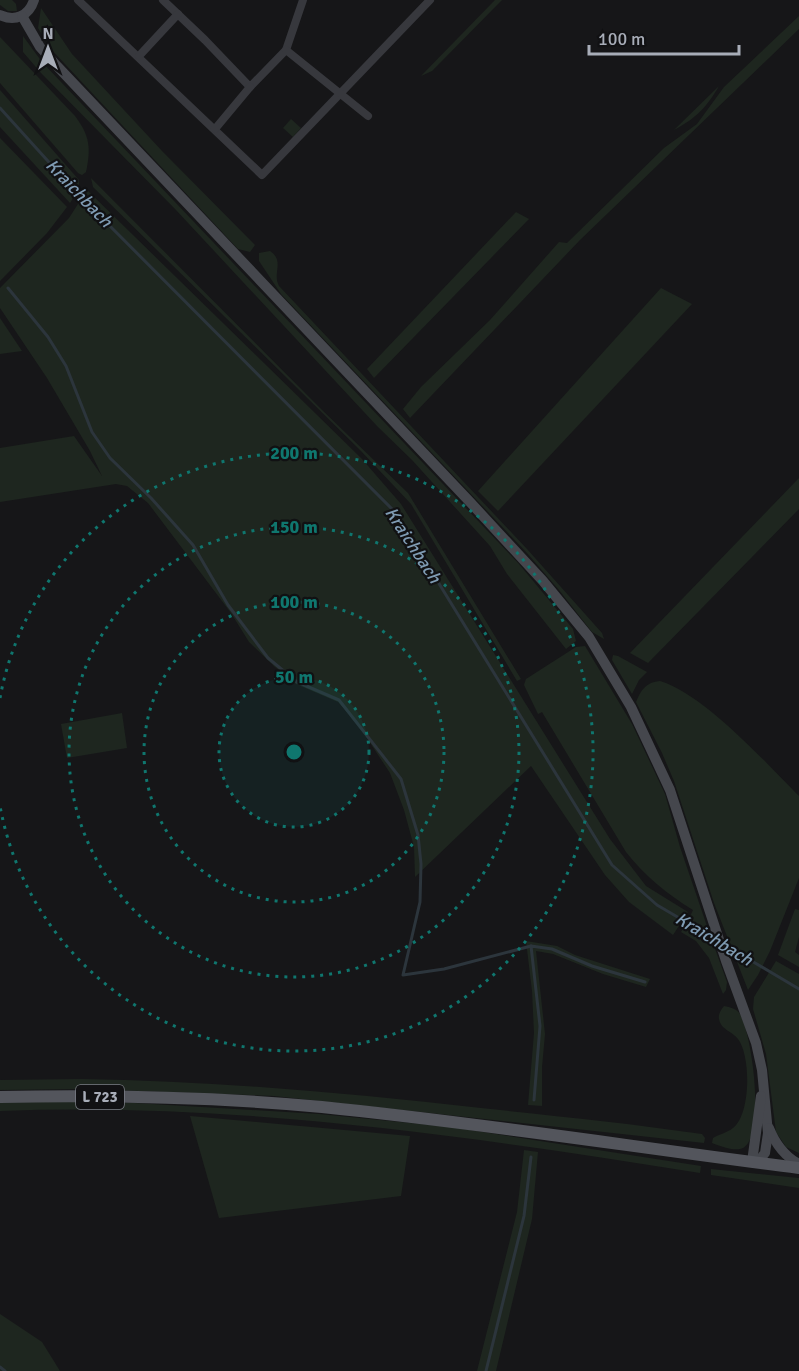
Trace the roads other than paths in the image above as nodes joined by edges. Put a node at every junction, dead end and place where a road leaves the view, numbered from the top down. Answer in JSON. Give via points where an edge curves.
{"nodes":[{"id":1,"x":34,"y":0,"type":"edge"},
{"id":2,"x":78,"y":0,"type":"edge"},
{"id":3,"x":163,"y":0,"type":"edge"},
{"id":4,"x":303,"y":0,"type":"edge"},
{"id":5,"x":430,"y":0,"type":"edge"},
{"id":6,"x":178,"y":14,"type":"junction"},
{"id":7,"x":0,"y":15,"type":"edge"},
{"id":8,"x":22,"y":16,"type":"junction"},
{"id":9,"x":286,"y":50,"type":"junction"},
{"id":10,"x":140,"y":56,"type":"junction"},
{"id":11,"x":250,"y":87,"type":"junction"},
{"id":12,"x":340,"y":93,"type":"junction"},
{"id":13,"x":368,"y":116,"type":"dead end"},
{"id":14,"x":215,"y":129,"type":"junction"},
{"id":15,"x":763,"y":1084,"type":"junction"},
{"id":16,"x":0,"y":1097,"type":"edge"},
{"id":17,"x":768,"y":1125,"type":"junction"},
{"id":18,"x":754,"y":1163,"type":"junction"},
{"id":19,"x":799,"y":1166,"type":"edge"}],
"edges":[{"from":1,"to":8,"type":"main road"},
{"from":2,"to":10,"type":"street"},
{"from":3,"to":6,"type":"street"},
{"from":4,"to":9,"type":"street"},
{"from":5,"to":12,"type":"street"},
{"from":6,"to":10,"type":"street"},
{"from":6,"to":11,"type":"street"},
{"from":7,"to":8,"type":"main road"},
{"from":8,"to":15,"type":"main road","via":[[40,47],[57,66],[526,563],[589,637],[631,707],[670,790],[756,1043]]},
{"from":9,"to":11,"type":"street"},
{"from":9,"to":12,"type":"street"},
{"from":10,"to":14,"type":"street"},
{"from":11,"to":14,"type":"street"},
{"from":12,"to":13,"type":"street"},
{"from":12,"to":14,"type":"street","via":[[262,175]]},
{"from":15,"to":17,"type":"main road"},
{"from":15,"to":18,"type":"main road"},
{"from":16,"to":18,"type":"main road","number":"L 723","via":[[149,1097],[319,1107]]},
{"from":17,"to":18,"type":"main road","via":[[767,1149],[762,1159]]},
{"from":17,"to":19,"type":"main road","via":[[785,1155]]},
{"from":18,"to":19,"type":"main road","number":"L 723"}]}
